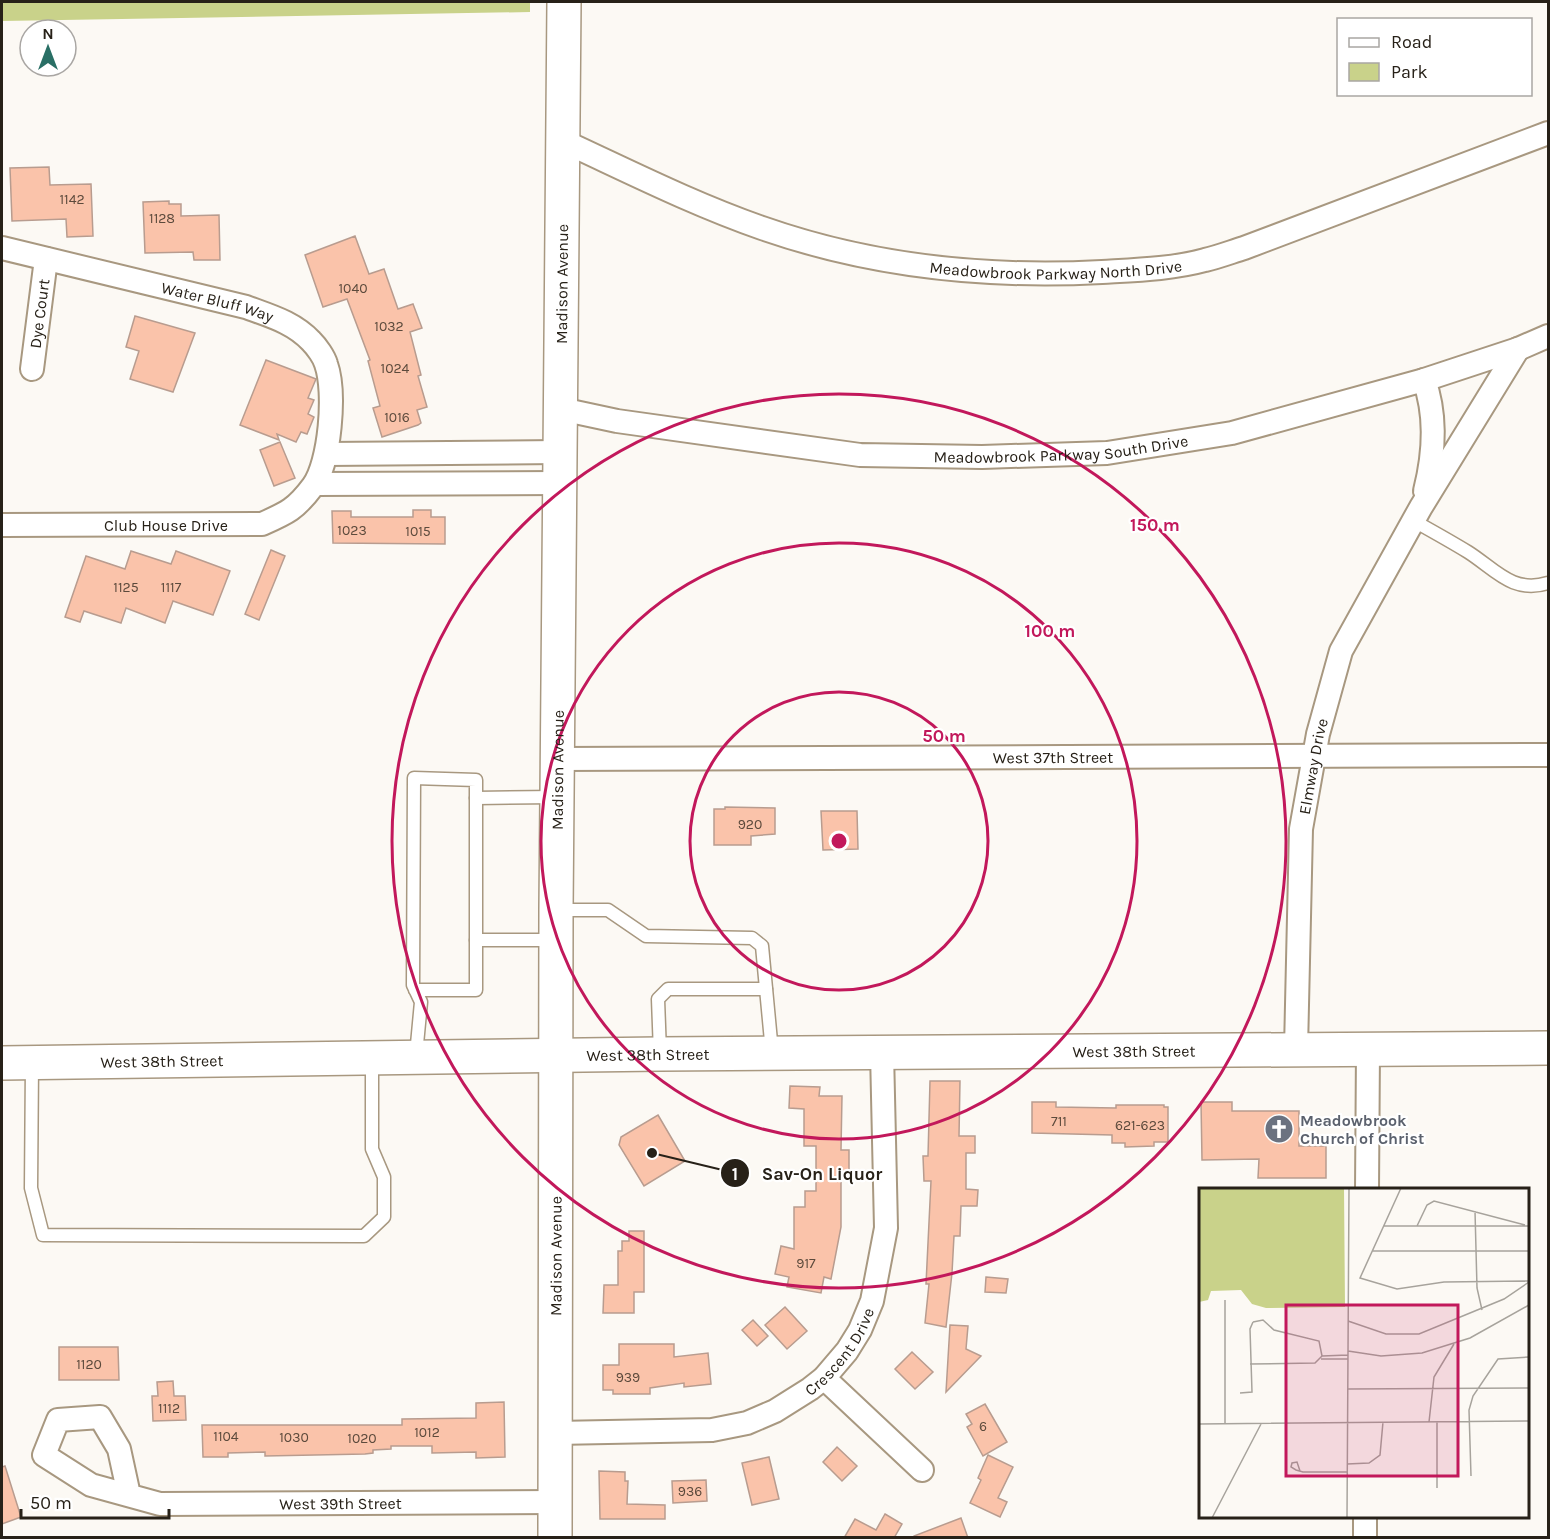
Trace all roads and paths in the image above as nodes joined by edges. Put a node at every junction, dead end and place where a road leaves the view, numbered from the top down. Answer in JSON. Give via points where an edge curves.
{"nodes":[{"id":1,"x":564,"y":2,"type":"edge"},
{"id":2,"x":1548,"y":133,"type":"edge"},
{"id":3,"x":563,"y":141,"type":"junction"},
{"id":4,"x":2,"y":248,"type":"edge"},
{"id":5,"x":46,"y":259,"type":"junction"},
{"id":6,"x":1548,"y":336,"type":"edge"},
{"id":7,"x":1518,"y":349,"type":"junction"},
{"id":8,"x":32,"y":369,"type":"dead end"},
{"id":9,"x":1424,"y":380,"type":"junction"},
{"id":10,"x":561,"y":409,"type":"junction"},
{"id":11,"x":326,"y":454,"type":"junction"},
{"id":12,"x":560,"y":468,"type":"junction"},
{"id":13,"x":315,"y":484,"type":"junction"},
{"id":14,"x":1418,"y":514,"type":"junction"},
{"id":15,"x":2,"y":525,"type":"edge"},
{"id":16,"x":1548,"y":583,"type":"edge"},
{"id":17,"x":1548,"y":755,"type":"edge"},
{"id":18,"x":1314,"y":757,"type":"junction"},
{"id":19,"x":557,"y":759,"type":"junction"},
{"id":20,"x":557,"y":796,"type":"junction"},
{"id":21,"x":476,"y":798,"type":"junction"},
{"id":22,"x":556,"y":925,"type":"junction"},
{"id":23,"x":476,"y":940,"type":"junction"},
{"id":24,"x":766,"y":989,"type":"junction"},
{"id":25,"x":415,"y":990,"type":"junction"},
{"id":26,"x":1548,"y":1048,"type":"edge"},
{"id":27,"x":1296,"y":1049,"type":"junction"},
{"id":28,"x":1368,"y":1049,"type":"junction"},
{"id":29,"x":882,"y":1052,"type":"junction"},
{"id":30,"x":773,"y":1053,"type":"junction"},
{"id":31,"x":660,"y":1054,"type":"junction"},
{"id":32,"x":556,"y":1055,"type":"junction"},
{"id":33,"x":416,"y":1056,"type":"junction"},
{"id":34,"x":372,"y":1057,"type":"junction"},
{"id":35,"x":17,"y":1062,"type":"edge"},
{"id":36,"x":1367,"y":1188,"type":"edge"},
{"id":37,"x":824,"y":1378,"type":"junction"},
{"id":38,"x":556,"y":1433,"type":"junction"},
{"id":39,"x":922,"y":1470,"type":"dead end"},
{"id":40,"x":129,"y":1496,"type":"dead end"},
{"id":41,"x":556,"y":1502,"type":"junction"},
{"id":42,"x":1365,"y":1518,"type":"edge"},
{"id":43,"x":555,"y":1538,"type":"edge"},
{"id":44,"x":1365,"y":1538,"type":"edge"}],
"edges":[{"from":1,"to":3,"type":"main road","name":"Madison Avenue"},
{"from":2,"to":3,"type":"street","name":"Meadowbrook Parkway North Drive","via":[[1204,260],[1146,270],[1075,274],[986,272],[909,264],[850,252],[764,229],[691,201]]},
{"from":3,"to":10,"type":"main road","name":"Madison Avenue"},
{"from":4,"to":5,"type":"street","name":"Water Bluff Way"},
{"from":5,"to":8,"type":"street","name":"Dye Court"},
{"from":5,"to":11,"type":"street","name":"Water Bluff Way","via":[[246,307],[296,327],[326,363],[330,415]]},
{"from":6,"to":7,"type":"street","name":"Meadowbrook Parkway South Drive"},
{"from":7,"to":9,"type":"street","name":"Meadowbrook Parkway South Drive"},
{"from":7,"to":14,"type":"street","name":"Elmway Drive"},
{"from":9,"to":10,"type":"street","name":"Meadowbrook Parkway South Drive","via":[[1232,433],[1107,453],[860,455],[617,421]]},
{"from":9,"to":14,"type":"street","name":"Elmway Drive","via":[[1433,431],[1430,469]]},
{"from":10,"to":12,"type":"main road","name":"Madison Avenue"},
{"from":11,"to":12,"type":"street"},
{"from":11,"to":13,"type":"street","name":"Club House Drive"},
{"from":12,"to":13,"type":"street"},
{"from":12,"to":19,"type":"main road","name":"Madison Avenue"},
{"from":13,"to":15,"type":"street","name":"Club House Drive","via":[[293,510],[262,524]]},
{"from":14,"to":16,"type":"lane","via":[[1494,572],[1519,585]]},
{"from":14,"to":18,"type":"street","name":"Elmway Drive","via":[[1341,651]]},
{"from":17,"to":18,"type":"street","name":"West 37th Street"},
{"from":18,"to":19,"type":"street","name":"West 37th Street"},
{"from":18,"to":27,"type":"street","name":"Elmway Drive","via":[[1301,829]]},
{"from":19,"to":20,"type":"main road","name":"Madison Avenue"},
{"from":20,"to":21,"type":"lane"},
{"from":20,"to":22,"type":"main road","name":"Madison Avenue"},
{"from":21,"to":23,"type":"lane"},
{"from":21,"to":25,"type":"lane","via":[[476,780],[414,778]]},
{"from":22,"to":23,"type":"lane"},
{"from":22,"to":24,"type":"lane","via":[[608,910],[646,936],[752,938],[762,946]]},
{"from":22,"to":32,"type":"main road","name":"Madison Avenue"},
{"from":23,"to":25,"type":"lane","via":[[476,990]]},
{"from":24,"to":30,"type":"lane"},
{"from":24,"to":31,"type":"lane","via":[[668,989],[658,999]]},
{"from":25,"to":33,"type":"lane","via":[[421,1002]]},
{"from":26,"to":28,"type":"main road"},
{"from":27,"to":28,"type":"main road","name":"West 38th Street"},
{"from":27,"to":29,"type":"main road","name":"West 38th Street"},
{"from":28,"to":36,"type":"street"},
{"from":29,"to":30,"type":"main road","name":"West 38th Street"},
{"from":29,"to":37,"type":"street","name":"Crescent Drive","via":[[886,1228],[872,1301],[847,1351]]},
{"from":30,"to":31,"type":"main road","name":"West 38th Street"},
{"from":31,"to":32,"type":"main road","name":"West 38th Street"},
{"from":32,"to":33,"type":"main road","name":"West 38th Street"},
{"from":32,"to":38,"type":"main road","name":"Madison Avenue"},
{"from":33,"to":34,"type":"main road","name":"West 38th Street"},
{"from":34,"to":35,"type":"main road","name":"West 38th Street"},
{"from":34,"to":35,"type":"lane","via":[[372,1149],[384,1177],[384,1217],[364,1236],[43,1235],[31,1188]]},
{"from":37,"to":38,"type":"street","name":"Crescent Drive","via":[[796,1400],[747,1423],[712,1430]]},
{"from":37,"to":39,"type":"street"},
{"from":38,"to":41,"type":"main road","name":"Madison Avenue"},
{"from":40,"to":41,"type":"street","name":"West 39th Street","via":[[160,1504]]},
{"from":41,"to":43,"type":"main road","name":"Madison Avenue"},
{"from":42,"to":44,"type":"street"}]}
